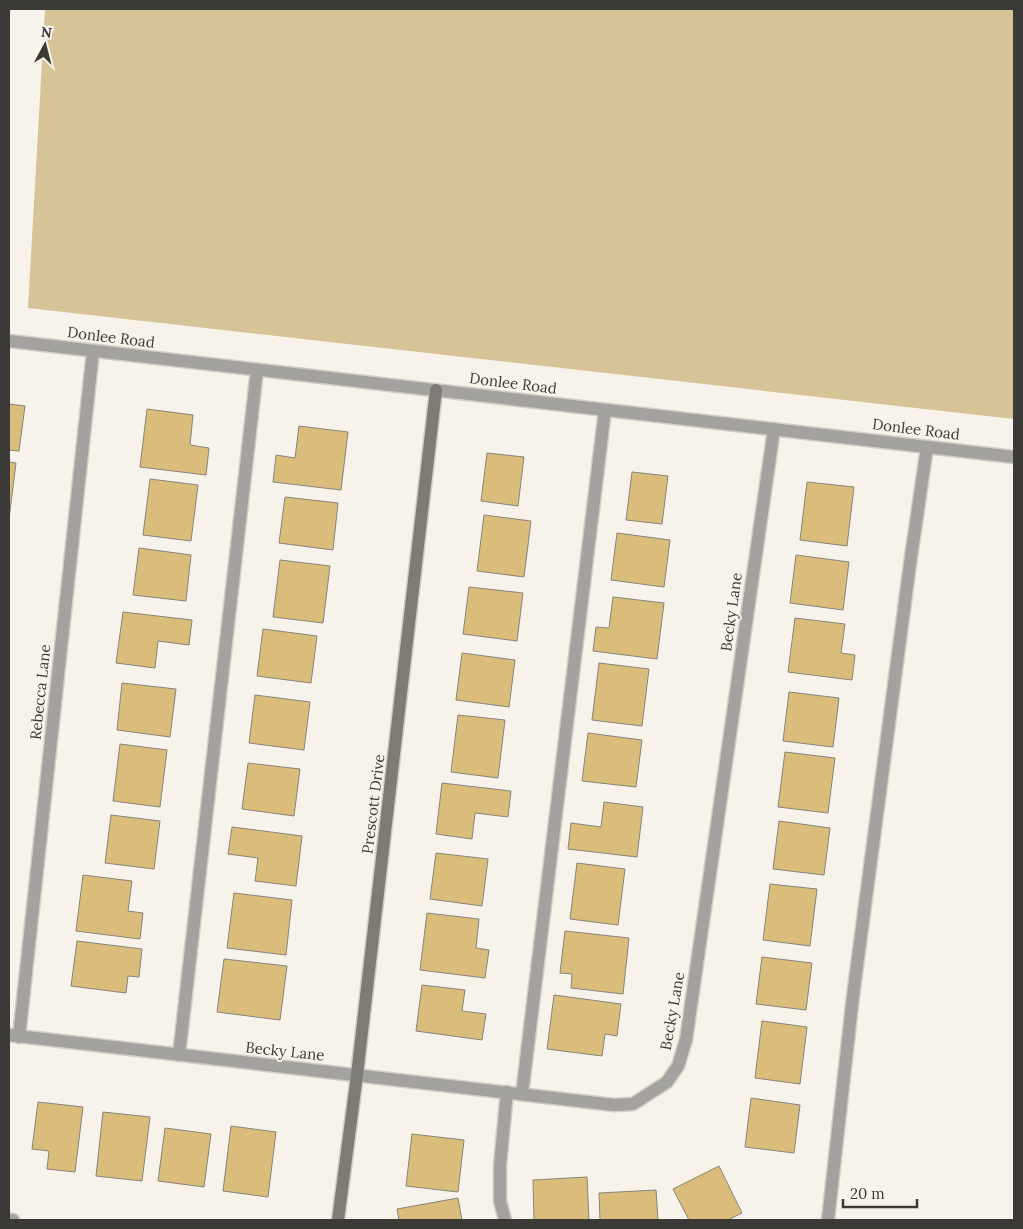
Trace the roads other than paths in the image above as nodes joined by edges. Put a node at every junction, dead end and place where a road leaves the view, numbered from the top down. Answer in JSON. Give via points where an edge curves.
{"nodes":[{"id":1,"x":9,"y":342,"type":"edge"},
{"id":2,"x":93,"y":351,"type":"junction"},
{"id":3,"x":257,"y":370,"type":"junction"},
{"id":4,"x":436,"y":390,"type":"junction"},
{"id":5,"x":605,"y":410,"type":"junction"},
{"id":6,"x":774,"y":430,"type":"junction"},
{"id":7,"x":927,"y":447,"type":"junction"},
{"id":8,"x":1014,"y":457,"type":"edge"},
{"id":9,"x":14,"y":1036,"type":"edge"},
{"id":10,"x":179,"y":1055,"type":"junction"},
{"id":11,"x":357,"y":1075,"type":"junction"},
{"id":12,"x":507,"y":1092,"type":"junction"},
{"id":13,"x":522,"y":1094,"type":"junction"},
{"id":14,"x":9,"y":1220,"type":"edge"},
{"id":15,"x":13,"y":1220,"type":"edge"},
{"id":16,"x":338,"y":1220,"type":"edge"},
{"id":17,"x":505,"y":1220,"type":"edge"},
{"id":18,"x":828,"y":1220,"type":"edge"}],
"edges":[{"from":1,"to":2,"type":"street","name":"Donlee Road"},
{"from":2,"to":3,"type":"street","name":"Donlee Road"},
{"from":2,"to":9,"type":"street","name":"Rebecca Lane"},
{"from":3,"to":4,"type":"street","name":"Donlee Road"},
{"from":3,"to":10,"type":"street"},
{"from":4,"to":5,"type":"street","name":"Donlee Road"},
{"from":4,"to":11,"type":"street","name":"Prescott Drive"},
{"from":5,"to":6,"type":"street","name":"Donlee Road"},
{"from":5,"to":13,"type":"street"},
{"from":6,"to":7,"type":"street","name":"Donlee Road"},
{"from":6,"to":13,"type":"street","name":"Becky Lane","via":[[686,1040],[678,1066],[666,1082],[633,1104],[614,1105]]},
{"from":7,"to":8,"type":"street","name":"Donlee Road"},
{"from":7,"to":18,"type":"street","via":[[853,996]]},
{"from":9,"to":10,"type":"street","name":"Becky Lane"},
{"from":10,"to":11,"type":"street","name":"Becky Lane"},
{"from":11,"to":12,"type":"street","name":"Becky Lane"},
{"from":11,"to":16,"type":"street","name":"Prescott Drive"},
{"from":12,"to":13,"type":"street","name":"Becky Lane"},
{"from":12,"to":17,"type":"street","via":[[500,1183],[500,1202]]},
{"from":14,"to":15,"type":"street"}]}
